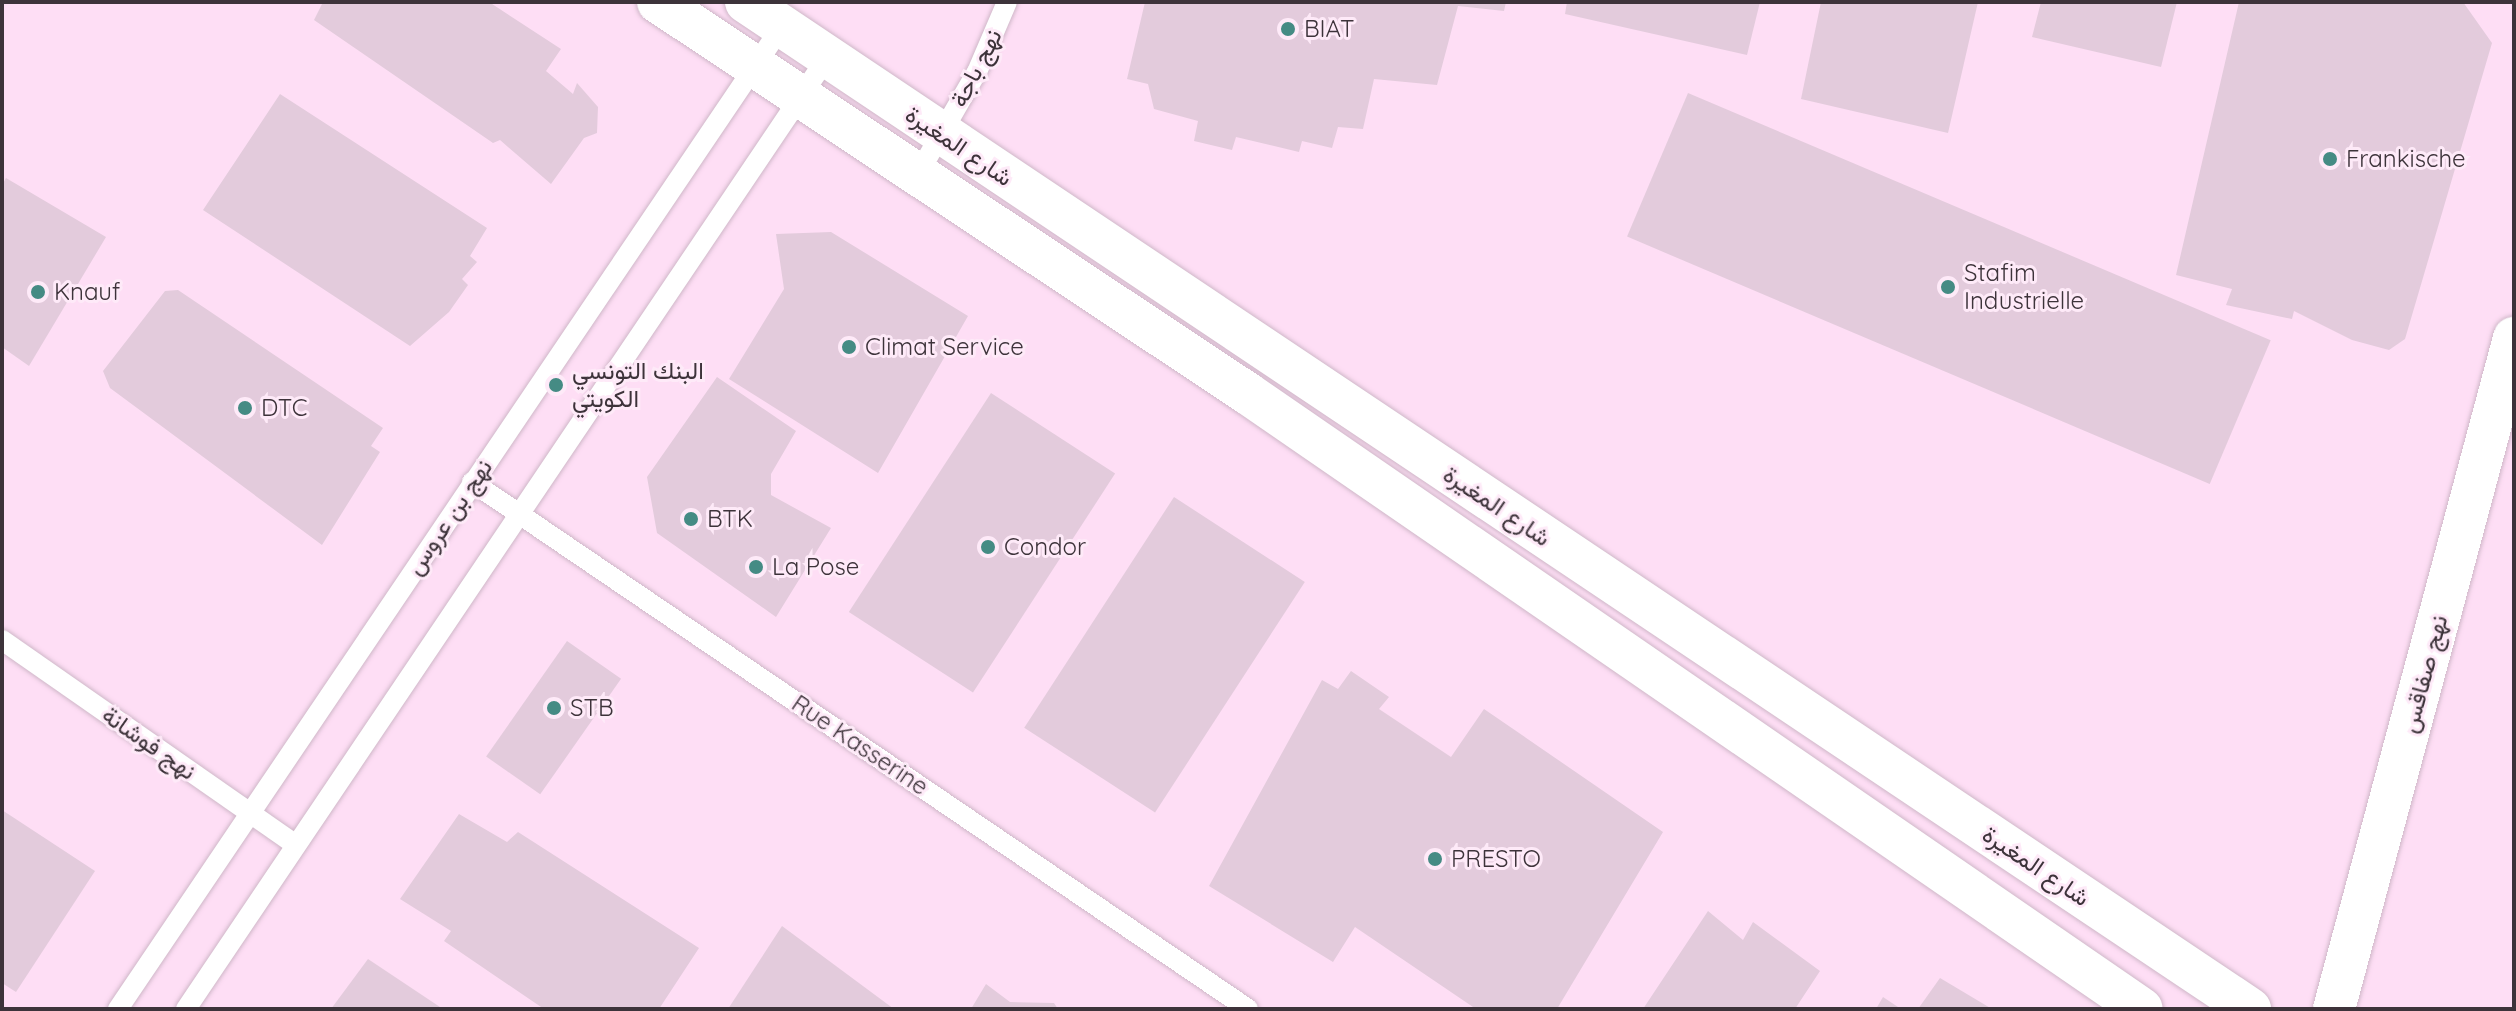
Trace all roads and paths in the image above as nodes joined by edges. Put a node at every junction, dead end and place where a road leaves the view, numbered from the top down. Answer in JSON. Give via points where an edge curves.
{"nodes":[{"id":1,"x":658,"y":2,"type":"edge"},
{"id":2,"x":746,"y":2,"type":"edge"},
{"id":3,"x":1007,"y":2,"type":"edge"},
{"id":4,"x":782,"y":26,"type":"junction"},
{"id":5,"x":828,"y":56,"type":"junction"},
{"id":6,"x":754,"y":68,"type":"junction"},
{"id":7,"x":801,"y":99,"type":"junction"},
{"id":8,"x":942,"y":134,"type":"junction"},
{"id":9,"x":918,"y":174,"type":"junction"},
{"id":10,"x":2514,"y":338,"type":"edge"},
{"id":11,"x":472,"y":482,"type":"junction"},
{"id":12,"x":520,"y":514,"type":"junction"},
{"id":13,"x":2,"y":640,"type":"edge"},
{"id":14,"x":250,"y":813,"type":"junction"},
{"id":15,"x":296,"y":845,"type":"junction"},
{"id":16,"x":118,"y":1009,"type":"edge"},
{"id":17,"x":186,"y":1009,"type":"edge"},
{"id":18,"x":1248,"y":1009,"type":"edge"},
{"id":19,"x":2142,"y":1009,"type":"edge"},
{"id":20,"x":2250,"y":1009,"type":"edge"},
{"id":21,"x":2334,"y":1009,"type":"edge"}],
"edges":[{"from":1,"to":6,"type":"street","name":"شارع المغيرة"},
{"from":2,"to":4,"type":"street","name":"شارع المغيرة"},
{"from":3,"to":8,"type":"lane","name":"نهج باجة"},
{"from":4,"to":5,"type":"street","name":"شارع المغيرة"},
{"from":4,"to":6,"type":"lane","name":"نهج بن عروس"},
{"from":5,"to":7,"type":"lane"},
{"from":5,"to":8,"type":"street","name":"شارع المغيرة"},
{"from":6,"to":7,"type":"street","name":"شارع المغيرة"},
{"from":6,"to":11,"type":"lane","name":"نهج بن عروس"},
{"from":7,"to":9,"type":"street","name":"شارع المغيرة"},
{"from":7,"to":12,"type":"lane"},
{"from":8,"to":9,"type":"lane","name":"نهج باجة"},
{"from":8,"to":20,"type":"street","name":"شارع المغيرة"},
{"from":9,"to":19,"type":"street","name":"شارع المغيرة","via":[[1273,411]]},
{"from":10,"to":21,"type":"street","name":"نهج صفاقس"},
{"from":11,"to":12,"type":"lane","name":"Rue Kasserine"},
{"from":11,"to":14,"type":"lane","name":"نهج بن عروس"},
{"from":12,"to":15,"type":"lane"},
{"from":12,"to":18,"type":"lane","name":"Rue Kasserine"},
{"from":13,"to":14,"type":"lane","name":"نهج فوشانة"},
{"from":14,"to":15,"type":"lane","name":"نهج فوشانة"},
{"from":14,"to":16,"type":"lane","name":"نهج بن عروس"},
{"from":15,"to":17,"type":"lane"}]}
